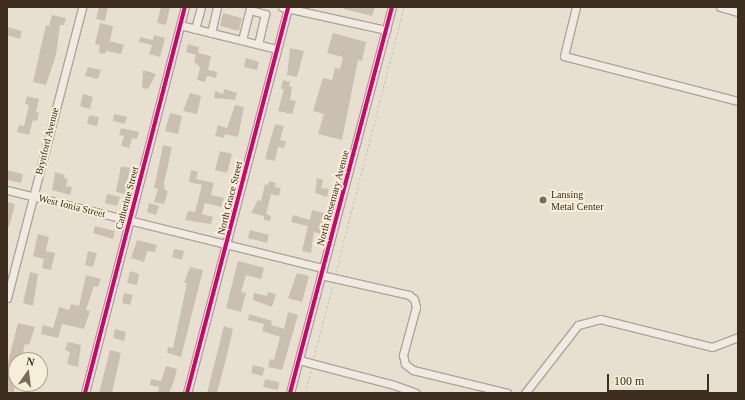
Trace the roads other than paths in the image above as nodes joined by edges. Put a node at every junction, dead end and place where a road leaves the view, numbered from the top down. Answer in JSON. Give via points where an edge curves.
{"nodes":[{"id":1,"x":82,"y":7,"type":"edge"},
{"id":2,"x":185,"y":7,"type":"edge"},
{"id":3,"x":201,"y":7,"type":"edge"},
{"id":4,"x":217,"y":7,"type":"edge"},
{"id":5,"x":286,"y":7,"type":"edge"},
{"id":6,"x":392,"y":7,"type":"edge"},
{"id":7,"x":576,"y":7,"type":"edge"},
{"id":8,"x":720,"y":7,"type":"edge"},
{"id":9,"x":250,"y":8,"type":"edge"},
{"id":10,"x":738,"y":12,"type":"edge"},
{"id":11,"x":180,"y":25,"type":"junction"},
{"id":12,"x":195,"y":29,"type":"junction"},
{"id":13,"x":386,"y":30,"type":"junction"},
{"id":14,"x":211,"y":33,"type":"junction"},
{"id":15,"x":242,"y":40,"type":"junction"},
{"id":16,"x":258,"y":44,"type":"junction"},
{"id":17,"x":277,"y":48,"type":"junction"},
{"id":18,"x":738,"y":101,"type":"edge"},
{"id":19,"x":7,"y":190,"type":"edge"},
{"id":20,"x":33,"y":196,"type":"junction"},
{"id":21,"x":129,"y":220,"type":"junction"},
{"id":22,"x":226,"y":245,"type":"junction"},
{"id":23,"x":322,"y":271,"type":"junction"},
{"id":24,"x":7,"y":298,"type":"edge"},
{"id":25,"x":738,"y":337,"type":"edge"},
{"id":26,"x":299,"y":360,"type":"junction"},
{"id":27,"x":85,"y":393,"type":"edge"},
{"id":28,"x":187,"y":393,"type":"edge"},
{"id":29,"x":290,"y":393,"type":"edge"},
{"id":30,"x":416,"y":393,"type":"edge"},
{"id":31,"x":507,"y":393,"type":"edge"},
{"id":32,"x":525,"y":393,"type":"edge"}],
"edges":[{"from":1,"to":20,"type":"street","name":"Brynford Avenue"},
{"from":2,"to":11,"type":"street","name":"Catherine Street"},
{"from":3,"to":12,"type":"street"},
{"from":4,"to":14,"type":"street"},
{"from":5,"to":13,"type":"street"},
{"from":5,"to":17,"type":"street","name":"North Grace Street"},
{"from":6,"to":13,"type":"street","name":"North Rosemary Avenue"},
{"from":7,"to":18,"type":"street","via":[[564,56]]},
{"from":8,"to":10,"type":"street"},
{"from":9,"to":15,"type":"street"},
{"from":9,"to":16,"type":"street","via":[[265,14]]},
{"from":11,"to":12,"type":"street"},
{"from":11,"to":21,"type":"street","name":"Catherine Street"},
{"from":12,"to":14,"type":"street"},
{"from":13,"to":23,"type":"street","name":"North Rosemary Avenue"},
{"from":14,"to":15,"type":"street"},
{"from":15,"to":16,"type":"street"},
{"from":16,"to":17,"type":"street"},
{"from":17,"to":22,"type":"street","name":"North Grace Street"},
{"from":19,"to":20,"type":"street","name":"West Ionia Street"},
{"from":20,"to":21,"type":"street","name":"West Ionia Street"},
{"from":20,"to":24,"type":"street","name":"Brynford Avenue"},
{"from":21,"to":22,"type":"street","name":"West Ionia Street"},
{"from":21,"to":27,"type":"street","name":"Catherine Street"},
{"from":22,"to":23,"type":"street","name":"West Ionia Street"},
{"from":22,"to":28,"type":"street","name":"North Grace Street"},
{"from":23,"to":26,"type":"street","name":"North Rosemary Avenue"},
{"from":23,"to":31,"type":"street","name":"West Ionia Street","via":[[334,278],[409,295],[414,299],[416,307],[403,355],[405,364],[413,370]]},
{"from":25,"to":32,"type":"street","via":[[712,346],[600,319],[578,325]]},
{"from":26,"to":29,"type":"street","name":"North Rosemary Avenue"},
{"from":26,"to":30,"type":"street"}]}
